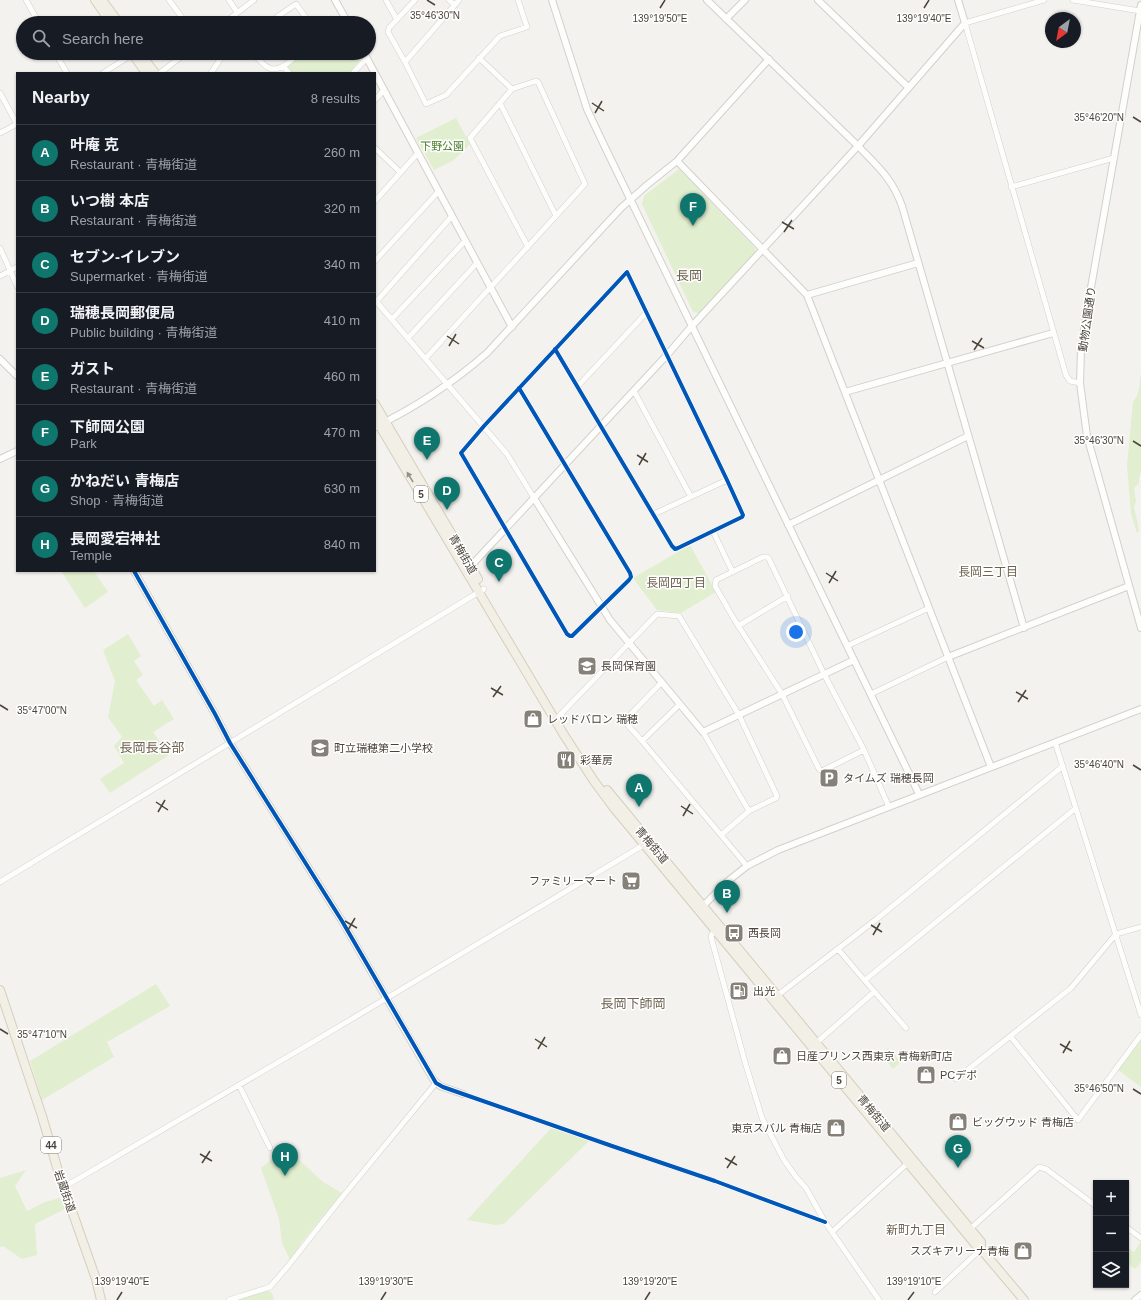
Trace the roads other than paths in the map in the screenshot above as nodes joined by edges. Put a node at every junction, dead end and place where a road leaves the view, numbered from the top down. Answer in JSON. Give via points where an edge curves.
{"nodes":[{"id":1,"x":26,"y":0,"type":"edge"},
{"id":2,"x":95,"y":0,"type":"edge"},
{"id":3,"x":102,"y":0,"type":"edge"},
{"id":4,"x":169,"y":0,"type":"edge"},
{"id":5,"x":229,"y":0,"type":"edge"},
{"id":6,"x":254,"y":0,"type":"edge"},
{"id":7,"x":335,"y":0,"type":"edge"},
{"id":8,"x":386,"y":0,"type":"edge"},
{"id":9,"x":415,"y":0,"type":"edge"},
{"id":10,"x":449,"y":0,"type":"edge"},
{"id":11,"x":459,"y":0,"type":"edge"},
{"id":12,"x":518,"y":0,"type":"edge"},
{"id":13,"x":552,"y":0,"type":"edge"},
{"id":14,"x":707,"y":0,"type":"edge"},
{"id":15,"x":745,"y":0,"type":"edge"},
{"id":16,"x":818,"y":0,"type":"edge"},
{"id":17,"x":958,"y":0,"type":"edge"},
{"id":18,"x":1044,"y":0,"type":"edge"},
{"id":19,"x":1073,"y":0,"type":"edge"},
{"id":20,"x":455,"y":5,"type":"junction"},
{"id":21,"x":1140,"y":8,"type":"edge"},
{"id":22,"x":237,"y":12,"type":"junction"},
{"id":23,"x":35,"y":16,"type":"edge"},
{"id":24,"x":106,"y":16,"type":"edge"},
{"id":25,"x":114,"y":16,"type":"edge"},
{"id":26,"x":181,"y":16,"type":"edge"},
{"id":27,"x":232,"y":16,"type":"edge"},
{"id":28,"x":278,"y":16,"type":"edge"},
{"id":29,"x":305,"y":16,"type":"edge"},
{"id":30,"x":343,"y":16,"type":"edge"},
{"id":31,"x":726,"y":19,"type":"junction"},
{"id":32,"x":397,"y":20,"type":"junction"},
{"id":33,"x":965,"y":23,"type":"junction"},
{"id":34,"x":479,"y":58,"type":"junction"},
{"id":35,"x":769,"y":59,"type":"junction"},
{"id":36,"x":59,"y":60,"type":"edge"},
{"id":37,"x":124,"y":60,"type":"edge"},
{"id":38,"x":139,"y":60,"type":"edge"},
{"id":39,"x":142,"y":60,"type":"edge"},
{"id":40,"x":177,"y":60,"type":"edge"},
{"id":41,"x":220,"y":60,"type":"edge"},
{"id":42,"x":260,"y":60,"type":"edge"},
{"id":43,"x":291,"y":60,"type":"edge"},
{"id":44,"x":362,"y":60,"type":"edge"},
{"id":45,"x":367,"y":60,"type":"edge"},
{"id":46,"x":405,"y":62,"type":"junction"},
{"id":47,"x":283,"y":66,"type":"junction"},
{"id":48,"x":269,"y":68,"type":"junction"},
{"id":49,"x":65,"y":72,"type":"edge"},
{"id":50,"x":105,"y":72,"type":"edge"},
{"id":51,"x":145,"y":72,"type":"edge"},
{"id":52,"x":154,"y":72,"type":"edge"},
{"id":53,"x":161,"y":72,"type":"edge"},
{"id":54,"x":212,"y":72,"type":"edge"},
{"id":55,"x":266,"y":72,"type":"edge"},
{"id":56,"x":288,"y":72,"type":"edge"},
{"id":57,"x":354,"y":72,"type":"edge"},
{"id":58,"x":374,"y":72,"type":"edge"},
{"id":59,"x":376,"y":76,"type":"edge"},
{"id":60,"x":908,"y":87,"type":"junction"},
{"id":61,"x":512,"y":89,"type":"junction"},
{"id":62,"x":384,"y":90,"type":"junction"},
{"id":63,"x":0,"y":93,"type":"edge"},
{"id":64,"x":376,"y":99,"type":"edge"},
{"id":65,"x":500,"y":103,"type":"junction"},
{"id":66,"x":16,"y":122,"type":"edge"},
{"id":67,"x":16,"y":125,"type":"edge"},
{"id":68,"x":0,"y":133,"type":"edge"},
{"id":69,"x":858,"y":146,"type":"junction"},
{"id":70,"x":376,"y":150,"type":"edge"},
{"id":71,"x":418,"y":153,"type":"junction"},
{"id":72,"x":1114,"y":158,"type":"junction"},
{"id":73,"x":677,"y":162,"type":"junction"},
{"id":74,"x":400,"y":172,"type":"junction"},
{"id":75,"x":1011,"y":187,"type":"junction"},
{"id":76,"x":438,"y":192,"type":"junction"},
{"id":77,"x":376,"y":200,"type":"edge"},
{"id":78,"x":630,"y":200,"type":"junction"},
{"id":79,"x":452,"y":216,"type":"junction"},
{"id":80,"x":556,"y":216,"type":"junction"},
{"id":81,"x":465,"y":240,"type":"junction"},
{"id":82,"x":528,"y":247,"type":"junction"},
{"id":83,"x":0,"y":248,"type":"edge"},
{"id":84,"x":762,"y":250,"type":"junction"},
{"id":85,"x":376,"y":260,"type":"edge"},
{"id":86,"x":477,"y":263,"type":"junction"},
{"id":87,"x":918,"y":263,"type":"junction"},
{"id":88,"x":16,"y":267,"type":"edge"},
{"id":89,"x":10,"y":270,"type":"junction"},
{"id":90,"x":0,"y":276,"type":"edge"},
{"id":91,"x":16,"y":284,"type":"edge"},
{"id":92,"x":491,"y":288,"type":"junction"},
{"id":93,"x":807,"y":295,"type":"junction"},
{"id":94,"x":376,"y":301,"type":"edge"},
{"id":95,"x":647,"y":312,"type":"junction"},
{"id":96,"x":392,"y":319,"type":"junction"},
{"id":97,"x":512,"y":327,"type":"junction"},
{"id":98,"x":691,"y":327,"type":"junction"},
{"id":99,"x":1054,"y":333,"type":"junction"},
{"id":100,"x":408,"y":338,"type":"junction"},
{"id":101,"x":555,"y":349,"type":"junction"},
{"id":102,"x":667,"y":355,"type":"junction"},
{"id":103,"x":426,"y":358,"type":"junction"},
{"id":104,"x":0,"y":359,"type":"edge"},
{"id":105,"x":947,"y":363,"type":"junction"},
{"id":106,"x":16,"y":375,"type":"edge"},
{"id":107,"x":1080,"y":382,"type":"junction"},
{"id":108,"x":447,"y":384,"type":"junction"},
{"id":109,"x":577,"y":387,"type":"junction"},
{"id":110,"x":519,"y":388,"type":"junction"},
{"id":111,"x":634,"y":391,"type":"junction"},
{"id":112,"x":845,"y":392,"type":"junction"},
{"id":113,"x":376,"y":409,"type":"edge"},
{"id":114,"x":379,"y":423,"type":"edge"},
{"id":115,"x":484,"y":426,"type":"junction"},
{"id":116,"x":601,"y":427,"type":"junction"},
{"id":117,"x":968,"y":436,"type":"junction"},
{"id":118,"x":16,"y":451,"type":"edge"},
{"id":119,"x":0,"y":459,"type":"edge"},
{"id":120,"x":565,"y":465,"type":"junction"},
{"id":121,"x":727,"y":480,"type":"junction"},
{"id":122,"x":878,"y":480,"type":"junction"},
{"id":123,"x":691,"y":497,"type":"junction"},
{"id":124,"x":534,"y":498,"type":"junction"},
{"id":125,"x":654,"y":514,"type":"junction"},
{"id":126,"x":788,"y":525,"type":"junction"},
{"id":127,"x":505,"y":529,"type":"junction"},
{"id":128,"x":713,"y":531,"type":"junction"},
{"id":129,"x":469,"y":568,"type":"junction"},
{"id":130,"x":135,"y":572,"type":"edge"},
{"id":131,"x":732,"y":572,"type":"junction"},
{"id":132,"x":1129,"y":586,"type":"junction"},
{"id":133,"x":482,"y":590,"type":"junction"},
{"id":134,"x":788,"y":596,"type":"junction"},
{"id":135,"x":602,"y":607,"type":"junction"},
{"id":136,"x":929,"y":608,"type":"junction"},
{"id":137,"x":738,"y":626,"type":"junction"},
{"id":138,"x":1024,"y":628,"type":"junction"},
{"id":139,"x":1141,"y":628,"type":"edge"},
{"id":140,"x":629,"y":643,"type":"junction"},
{"id":141,"x":847,"y":646,"type":"junction"},
{"id":142,"x":948,"y":657,"type":"junction"},
{"id":143,"x":854,"y":660,"type":"junction"},
{"id":144,"x":824,"y":674,"type":"junction"},
{"id":145,"x":662,"y":682,"type":"junction"},
{"id":146,"x":782,"y":694,"type":"junction"},
{"id":147,"x":871,"y":694,"type":"junction"},
{"id":148,"x":680,"y":704,"type":"junction"},
{"id":149,"x":1141,"y":709,"type":"edge"},
{"id":150,"x":739,"y":715,"type":"junction"},
{"id":151,"x":559,"y":716,"type":"junction"},
{"id":152,"x":703,"y":732,"type":"junction"},
{"id":153,"x":642,"y":741,"type":"junction"},
{"id":154,"x":1055,"y":742,"type":"junction"},
{"id":155,"x":230,"y":743,"type":"junction"},
{"id":156,"x":864,"y":750,"type":"junction"},
{"id":157,"x":1063,"y":766,"type":"junction"},
{"id":158,"x":991,"y":767,"type":"junction"},
{"id":159,"x":920,"y":794,"type":"junction"},
{"id":160,"x":889,"y":807,"type":"junction"},
{"id":161,"x":1076,"y":808,"type":"junction"},
{"id":162,"x":749,"y":811,"type":"junction"},
{"id":163,"x":721,"y":835,"type":"junction"},
{"id":164,"x":647,"y":843,"type":"junction"},
{"id":165,"x":747,"y":866,"type":"junction"},
{"id":166,"x":0,"y":882,"type":"edge"},
{"id":167,"x":701,"y":908,"type":"junction"},
{"id":168,"x":1141,"y":927,"type":"edge"},
{"id":169,"x":718,"y":929,"type":"junction"},
{"id":170,"x":1116,"y":934,"type":"junction"},
{"id":171,"x":838,"y":949,"type":"junction"},
{"id":172,"x":865,"y":980,"type":"junction"},
{"id":173,"x":0,"y":990,"type":"edge"},
{"id":174,"x":874,"y":992,"type":"junction"},
{"id":175,"x":778,"y":995,"type":"junction"},
{"id":176,"x":387,"y":998,"type":"junction"},
{"id":177,"x":1141,"y":1014,"type":"edge"},
{"id":178,"x":906,"y":1028,"type":"dead end"},
{"id":179,"x":1141,"y":1035,"type":"edge"},
{"id":180,"x":1011,"y":1037,"type":"junction"},
{"id":181,"x":816,"y":1043,"type":"junction"},
{"id":182,"x":956,"y":1079,"type":"dead end"},
{"id":183,"x":436,"y":1083,"type":"junction"},
{"id":184,"x":239,"y":1085,"type":"junction"},
{"id":185,"x":463,"y":1094,"type":"joint"},
{"id":186,"x":270,"y":1148,"type":"dead end"},
{"id":187,"x":910,"y":1161,"type":"junction"},
{"id":188,"x":64,"y":1188,"type":"junction"},
{"id":189,"x":1093,"y":1204,"type":"edge"},
{"id":190,"x":826,"y":1222,"type":"junction"},
{"id":191,"x":970,"y":1229,"type":"junction"},
{"id":192,"x":1129,"y":1229,"type":"edge"},
{"id":193,"x":832,"y":1232,"type":"junction"},
{"id":194,"x":1141,"y":1238,"type":"edge"},
{"id":195,"x":982,"y":1249,"type":"junction"},
{"id":196,"x":935,"y":1292,"type":"dead end"},
{"id":197,"x":1141,"y":1295,"type":"edge"},
{"id":198,"x":101,"y":1300,"type":"edge"},
{"id":199,"x":229,"y":1300,"type":"edge"},
{"id":200,"x":879,"y":1300,"type":"edge"},
{"id":201,"x":1024,"y":1300,"type":"edge"},
{"id":202,"x":1135,"y":1300,"type":"edge"}],
"edges":[{"from":1,"to":23,"type":"street"},
{"from":2,"to":24,"type":"main road"},
{"from":3,"to":25,"type":"main road"},
{"from":4,"to":26,"type":"street"},
{"from":5,"to":22,"type":"street"},
{"from":6,"to":22,"type":"street"},
{"from":7,"to":30,"type":"street"},
{"from":8,"to":32,"type":"street"},
{"from":9,"to":32,"type":"street"},
{"from":10,"to":20,"type":"street"},
{"from":11,"to":20,"type":"street"},
{"from":12,"to":34,"type":"street","via":[[527,27],[500,36]]},
{"from":13,"to":78,"type":"street","via":[[587,109]]},
{"from":14,"to":31,"type":"street"},
{"from":15,"to":31,"type":"street"},
{"from":16,"to":60,"type":"street"},
{"from":17,"to":33,"type":"street"},
{"from":18,"to":33,"type":"street"},
{"from":19,"to":21,"type":"street"},
{"from":20,"to":46,"type":"street"},
{"from":21,"to":72,"type":"street","name":"動物公園通り"},
{"from":22,"to":27,"type":"street"},
{"from":28,"to":29,"type":"street","via":[[296,4]]},
{"from":31,"to":35,"type":"street"},
{"from":32,"to":46,"type":"street","via":[[388,32]]},
{"from":33,"to":60,"type":"street"},
{"from":33,"to":75,"type":"street"},
{"from":34,"to":46,"type":"street","via":[[446,95],[426,104]]},
{"from":34,"to":61,"type":"street"},
{"from":35,"to":69,"type":"street"},
{"from":35,"to":73,"type":"street"},
{"from":36,"to":49,"type":"street"},
{"from":37,"to":50,"type":"street"},
{"from":38,"to":51,"type":"main road"},
{"from":39,"to":52,"type":"main road"},
{"from":40,"to":53,"type":"street"},
{"from":41,"to":54,"type":"street"},
{"from":42,"to":48,"type":"street"},
{"from":43,"to":47,"type":"street"},
{"from":44,"to":57,"type":"street"},
{"from":45,"to":58,"type":"street"},
{"from":47,"to":48,"type":"street"},
{"from":47,"to":56,"type":"street"},
{"from":48,"to":55,"type":"street"},
{"from":59,"to":62,"type":"street"},
{"from":60,"to":69,"type":"street"},
{"from":61,"to":65,"type":"street"},
{"from":61,"to":80,"type":"street","via":[[538,82],[585,184]]},
{"from":62,"to":64,"type":"street"},
{"from":62,"to":71,"type":"street"},
{"from":63,"to":66,"type":"street"},
{"from":65,"to":80,"type":"street"},
{"from":65,"to":82,"type":"street","via":[[470,138]]},
{"from":67,"to":68,"type":"street"},
{"from":69,"to":84,"type":"street"},
{"from":69,"to":87,"type":"street","via":[[893,185],[902,206]]},
{"from":70,"to":74,"type":"street"},
{"from":71,"to":74,"type":"street"},
{"from":71,"to":76,"type":"street"},
{"from":72,"to":75,"type":"street"},
{"from":72,"to":107,"type":"street","name":"動物公園通り","via":[[1087,310],[1081,351]]},
{"from":73,"to":78,"type":"street"},
{"from":73,"to":84,"type":"street"},
{"from":74,"to":77,"type":"street"},
{"from":75,"to":99,"type":"street"},
{"from":76,"to":79,"type":"street"},
{"from":76,"to":85,"type":"street"},
{"from":78,"to":97,"type":"street"},
{"from":78,"to":98,"type":"street"},
{"from":79,"to":81,"type":"street"},
{"from":79,"to":94,"type":"street"},
{"from":80,"to":82,"type":"street"},
{"from":81,"to":86,"type":"street"},
{"from":81,"to":96,"type":"street"},
{"from":82,"to":92,"type":"street"},
{"from":83,"to":89,"type":"street"},
{"from":84,"to":93,"type":"street"},
{"from":84,"to":98,"type":"street"},
{"from":86,"to":92,"type":"street"},
{"from":86,"to":100,"type":"street"},
{"from":87,"to":93,"type":"street"},
{"from":87,"to":105,"type":"street"},
{"from":88,"to":89,"type":"street"},
{"from":89,"to":90,"type":"street"},
{"from":89,"to":91,"type":"street"},
{"from":92,"to":97,"type":"street"},
{"from":92,"to":103,"type":"street"},
{"from":93,"to":112,"type":"street"},
{"from":94,"to":96,"type":"street"},
{"from":95,"to":101,"type":"street","via":[[627,272]]},
{"from":95,"to":102,"type":"street"},
{"from":95,"to":109,"type":"street"},
{"from":96,"to":100,"type":"street"},
{"from":97,"to":108,"type":"street","via":[[488,353]]},
{"from":98,"to":102,"type":"street"},
{"from":98,"to":126,"type":"street"},
{"from":99,"to":105,"type":"street"},
{"from":99,"to":107,"type":"street","via":[[1066,375],[1070,381]]},
{"from":100,"to":103,"type":"street"},
{"from":101,"to":109,"type":"street"},
{"from":101,"to":110,"type":"street"},
{"from":102,"to":111,"type":"street"},
{"from":102,"to":121,"type":"street"},
{"from":103,"to":108,"type":"street"},
{"from":104,"to":106,"type":"street"},
{"from":105,"to":112,"type":"street"},
{"from":105,"to":117,"type":"street"},
{"from":107,"to":132,"type":"street","name":"動物公園通り","via":[[1087,436]]},
{"from":108,"to":114,"type":"street"},
{"from":108,"to":115,"type":"street"},
{"from":109,"to":116,"type":"street"},
{"from":110,"to":115,"type":"street"},
{"from":110,"to":120,"type":"street"},
{"from":111,"to":116,"type":"street"},
{"from":111,"to":123,"type":"street"},
{"from":112,"to":122,"type":"street"},
{"from":113,"to":114,"type":"main road","name":"青梅街道","number":"5"},
{"from":114,"to":129,"type":"main road","name":"青梅街道","number":"5"},
{"from":115,"to":124,"type":"street","via":[[507,454]]},
{"from":115,"to":127,"type":"street","via":[[462,450],[461,455]]},
{"from":116,"to":120,"type":"street"},
{"from":116,"to":125,"type":"street"},
{"from":117,"to":122,"type":"street"},
{"from":117,"to":138,"type":"street"},
{"from":118,"to":119,"type":"street"},
{"from":120,"to":124,"type":"street"},
{"from":120,"to":135,"type":"street","via":[[630,573],[629,580]]},
{"from":121,"to":123,"type":"street"},
{"from":121,"to":128,"type":"street","via":[[743,515]]},
{"from":122,"to":126,"type":"street"},
{"from":122,"to":136,"type":"street"},
{"from":123,"to":125,"type":"street"},
{"from":124,"to":127,"type":"street"},
{"from":124,"to":135,"type":"street"},
{"from":125,"to":128,"type":"street","via":[[675,549]]},
{"from":126,"to":141,"type":"street"},
{"from":127,"to":129,"type":"street"},
{"from":127,"to":135,"type":"street","via":[[570,636],[575,635]]},
{"from":128,"to":131,"type":"street"},
{"from":129,"to":133,"type":"main road","name":"青梅街道","number":"5"},
{"from":130,"to":155,"type":"street"},
{"from":131,"to":134,"type":"street","via":[[767,557]]},
{"from":131,"to":137,"type":"street","via":[[716,580],[715,586]]},
{"from":132,"to":138,"type":"street"},
{"from":132,"to":139,"type":"street","name":"動物公園通り"},
{"from":133,"to":151,"type":"main road","name":"青梅街道","number":"5"},
{"from":133,"to":155,"type":"street"},
{"from":133,"to":164,"type":"main road","name":"青梅街道","number":"5","via":[[552,715],[590,775],[614,808]]},
{"from":134,"to":137,"type":"street"},
{"from":134,"to":144,"type":"street"},
{"from":135,"to":140,"type":"street"},
{"from":136,"to":141,"type":"street"},
{"from":136,"to":142,"type":"street"},
{"from":137,"to":146,"type":"street"},
{"from":138,"to":142,"type":"street"},
{"from":140,"to":145,"type":"street"},
{"from":140,"to":150,"type":"street","via":[[657,614],[679,616]]},
{"from":140,"to":151,"type":"street"},
{"from":141,"to":143,"type":"street"},
{"from":142,"to":147,"type":"street"},
{"from":142,"to":158,"type":"street"},
{"from":143,"to":144,"type":"street"},
{"from":143,"to":147,"type":"street"},
{"from":144,"to":146,"type":"street"},
{"from":144,"to":156,"type":"street"},
{"from":145,"to":148,"type":"street"},
{"from":145,"to":153,"type":"street","via":[[626,719],[626,723]]},
{"from":146,"to":150,"type":"street"},
{"from":146,"to":156,"type":"street","via":[[820,771]]},
{"from":147,"to":159,"type":"street"},
{"from":148,"to":152,"type":"street"},
{"from":148,"to":153,"type":"street"},
{"from":149,"to":154,"type":"street"},
{"from":150,"to":152,"type":"street"},
{"from":150,"to":162,"type":"street","via":[[777,796]]},
{"from":151,"to":164,"type":"main road","name":"青梅街道","number":"5","via":[[593,772]]},
{"from":152,"to":162,"type":"street"},
{"from":153,"to":163,"type":"street"},
{"from":154,"to":157,"type":"street"},
{"from":154,"to":158,"type":"street"},
{"from":155,"to":166,"type":"street"},
{"from":155,"to":176,"type":"street","via":[[342,921]]},
{"from":156,"to":160,"type":"street"},
{"from":157,"to":161,"type":"street"},
{"from":157,"to":171,"type":"street"},
{"from":158,"to":159,"type":"street"},
{"from":159,"to":160,"type":"street"},
{"from":160,"to":165,"type":"street","via":[[778,850]]},
{"from":161,"to":170,"type":"street"},
{"from":161,"to":172,"type":"street"},
{"from":162,"to":163,"type":"street"},
{"from":163,"to":165,"type":"street"},
{"from":164,"to":167,"type":"main road","name":"青梅街道","number":"5"},
{"from":164,"to":176,"type":"street"},
{"from":165,"to":167,"type":"street"},
{"from":167,"to":169,"type":"main road","name":"青梅街道","number":"5"},
{"from":168,"to":170,"type":"street"},
{"from":169,"to":175,"type":"main road","name":"青梅街道","number":"5"},
{"from":169,"to":187,"type":"main road","name":"青梅街道","number":"5"},
{"from":169,"to":190,"type":"street","via":[[712,937],[760,1112],[784,1160],[806,1188]]},
{"from":170,"to":177,"type":"street"},
{"from":170,"to":180,"type":"street","via":[[1071,988]]},
{"from":171,"to":172,"type":"street"},
{"from":171,"to":175,"type":"street"},
{"from":172,"to":174,"type":"street"},
{"from":173,"to":188,"type":"main road","name":"岩蔵街道","number":"44"},
{"from":174,"to":178,"type":"street"},
{"from":174,"to":181,"type":"street"},
{"from":175,"to":181,"type":"main road","name":"青梅街道","number":"5"},
{"from":176,"to":183,"type":"street"},
{"from":176,"to":184,"type":"street"},
{"from":179,"to":180,"type":"street","via":[[1078,1120]]},
{"from":180,"to":182,"type":"street"},
{"from":181,"to":187,"type":"main road","name":"青梅街道","number":"5"},
{"from":183,"to":185,"type":"street"},
{"from":183,"to":199,"type":"street","via":[[270,1287]]},
{"from":184,"to":186,"type":"street"},
{"from":184,"to":188,"type":"street"},
{"from":185,"to":190,"type":"street"},
{"from":187,"to":191,"type":"main road","name":"青梅街道","number":"5"},
{"from":187,"to":193,"type":"street"},
{"from":187,"to":195,"type":"main road","name":"青梅街道","number":"5","via":[[976,1245]]},
{"from":188,"to":198,"type":"main road","name":"岩蔵街道","number":"44"},
{"from":189,"to":191,"type":"street","via":[[1046,1169],[1039,1167]]},
{"from":190,"to":193,"type":"street"},
{"from":191,"to":195,"type":"main road","name":"青梅街道","number":"5","via":[[981,1242]]},
{"from":192,"to":194,"type":"street"},
{"from":193,"to":200,"type":"street"},
{"from":195,"to":196,"type":"street"},
{"from":195,"to":201,"type":"main road","name":"青梅街道","number":"5"},
{"from":197,"to":202,"type":"street"}]}
